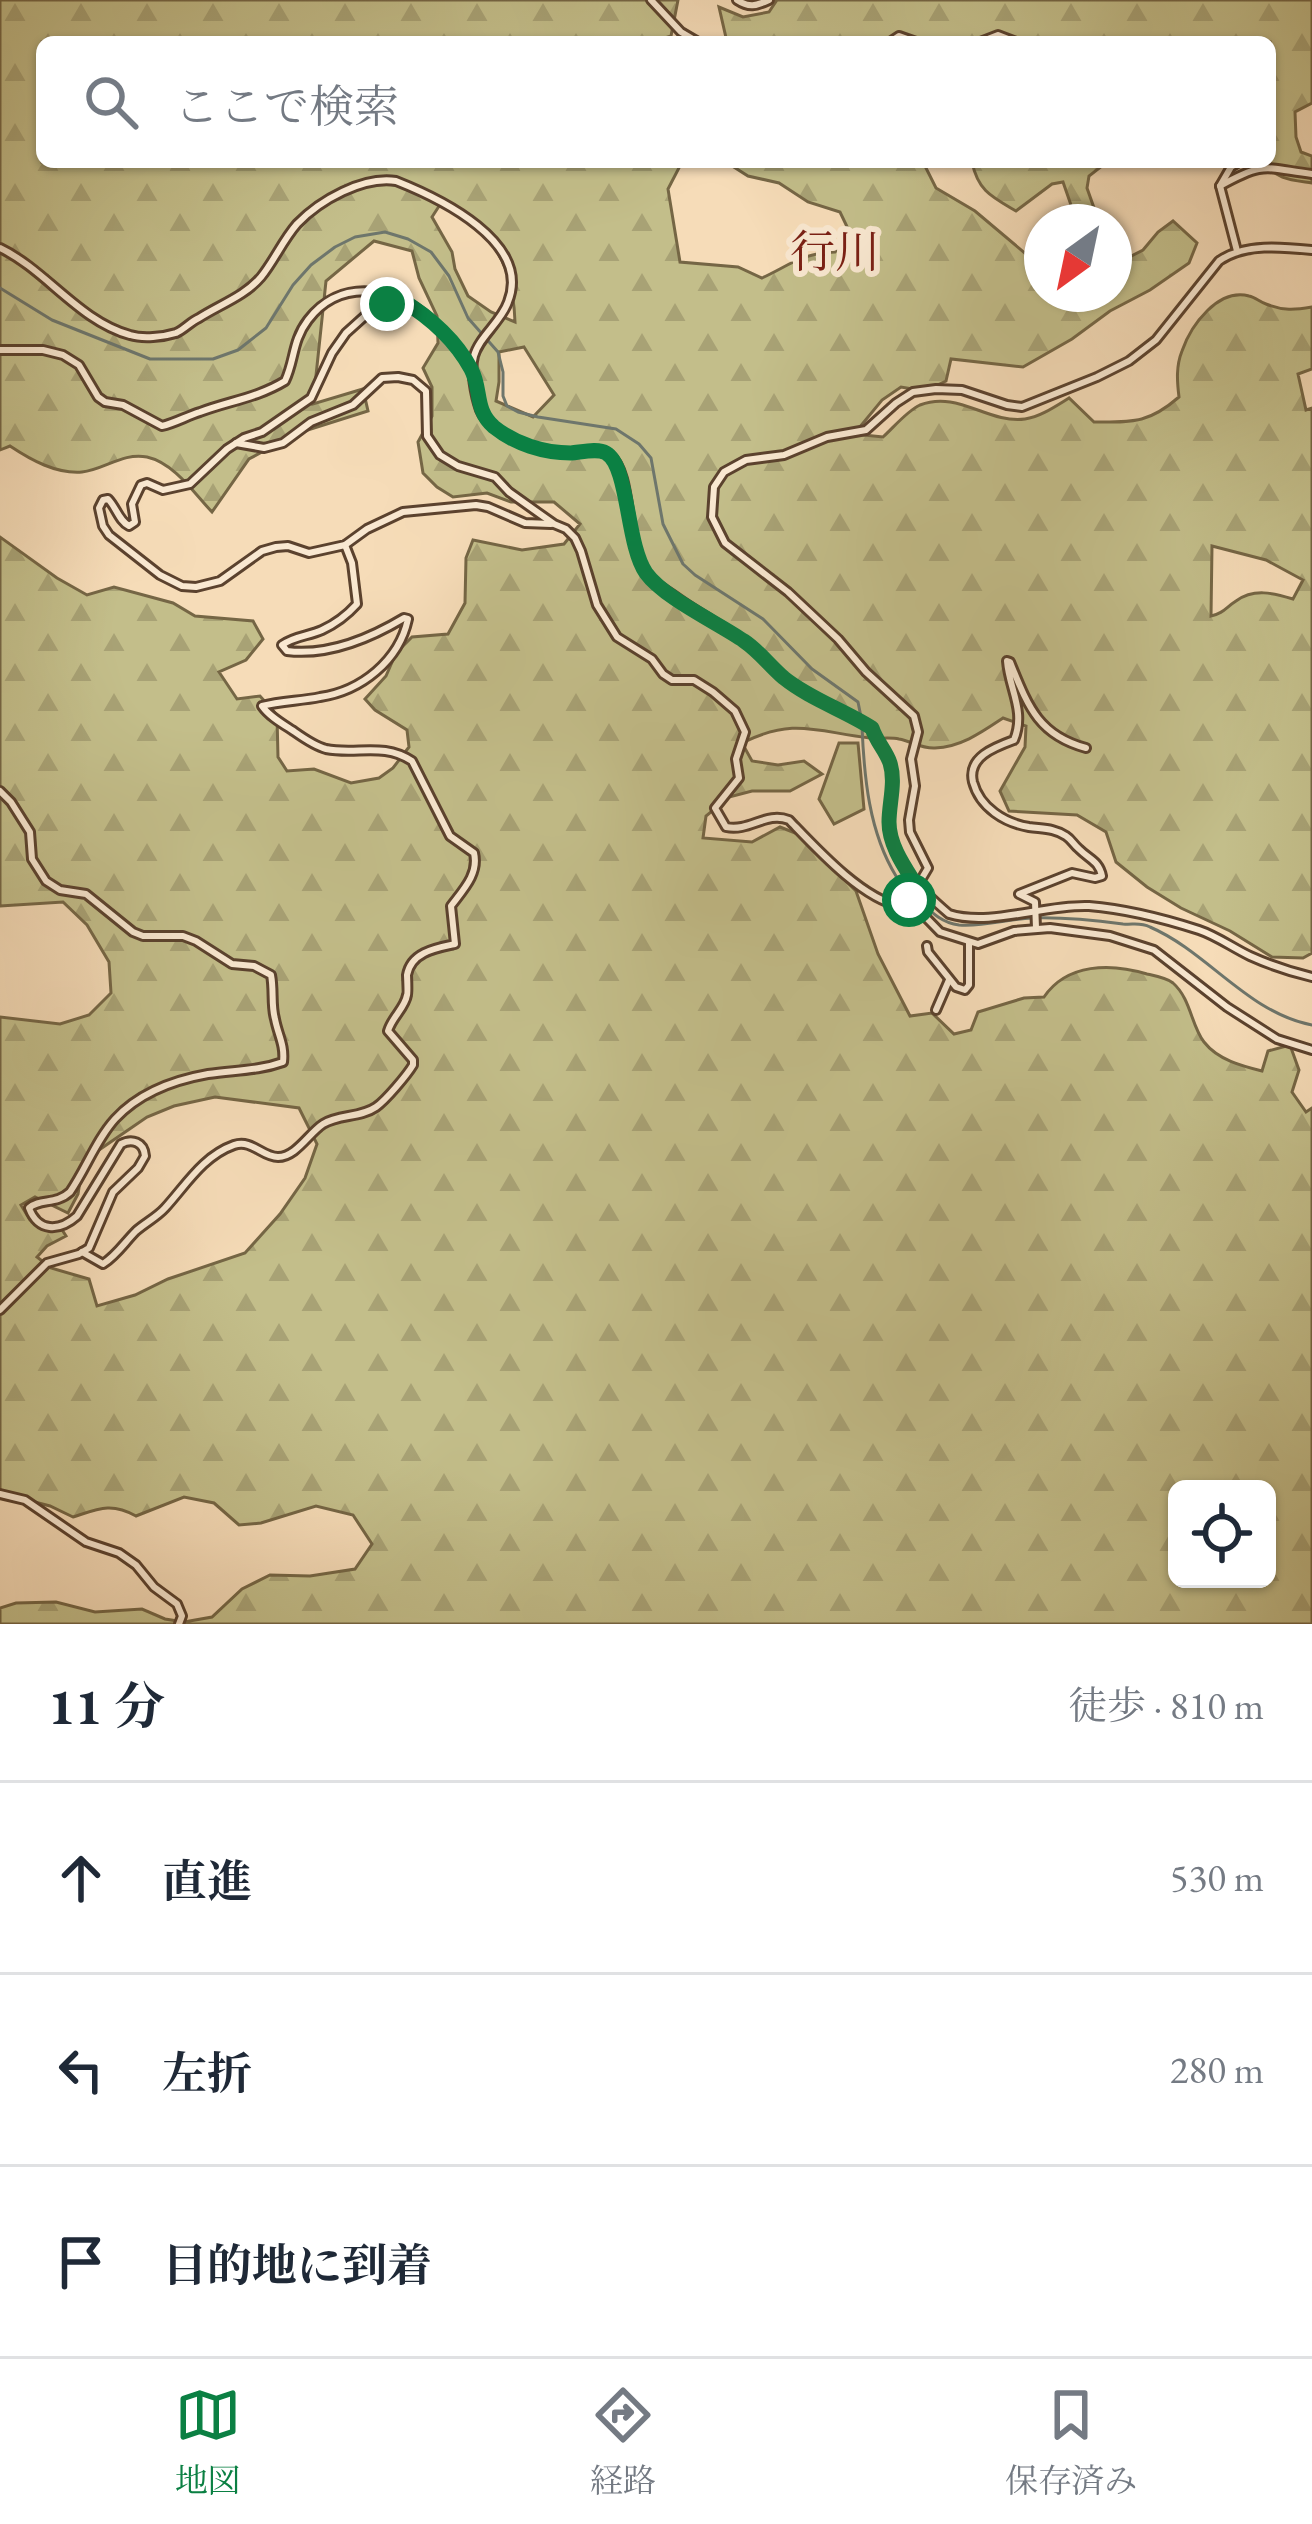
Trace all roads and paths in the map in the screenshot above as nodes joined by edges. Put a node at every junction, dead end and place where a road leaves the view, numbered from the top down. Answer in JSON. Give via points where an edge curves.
{"nodes":[{"id":1,"x":651,"y":0,"type":"edge"},
{"id":2,"x":737,"y":0,"type":"edge"},
{"id":3,"x":769,"y":0,"type":"edge"},
{"id":4,"x":688,"y":36,"type":"edge"},
{"id":5,"x":1276,"y":167,"type":"edge"},
{"id":6,"x":1230,"y":168,"type":"edge"},
{"id":7,"x":1256,"y":168,"type":"edge"},
{"id":8,"x":1312,"y":174,"type":"edge"},
{"id":9,"x":1220,"y":186,"type":"junction"},
{"id":10,"x":0,"y":248,"type":"edge"},
{"id":11,"x":1312,"y":250,"type":"edge"},
{"id":12,"x":1237,"y":251,"type":"junction"},
{"id":13,"x":400,"y":299,"type":"junction"},
{"id":14,"x":0,"y":350,"type":"edge"},
{"id":15,"x":474,"y":372,"type":"junction"},
{"id":16,"x":236,"y":443,"type":"junction"},
{"id":17,"x":554,"y":524,"type":"junction"},
{"id":18,"x":345,"y":545,"type":"junction"},
{"id":19,"x":1086,"y":748,"type":"dead end"},
{"id":20,"x":0,"y":790,"type":"edge"},
{"id":21,"x":916,"y":885,"type":"junction"},
{"id":22,"x":909,"y":900,"type":"junction"},
{"id":23,"x":1035,"y":910,"type":"junction"},
{"id":24,"x":1036,"y":928,"type":"junction"},
{"id":25,"x":969,"y":941,"type":"junction"},
{"id":26,"x":927,"y":946,"type":"dead end"},
{"id":27,"x":1312,"y":977,"type":"edge"},
{"id":28,"x":949,"y":979,"type":"junction"},
{"id":29,"x":936,"y":1010,"type":"dead end"},
{"id":30,"x":1312,"y":1050,"type":"edge"},
{"id":31,"x":82,"y":1252,"type":"junction"},
{"id":32,"x":0,"y":1310,"type":"edge"},
{"id":33,"x":0,"y":1494,"type":"edge"},
{"id":34,"x":178,"y":1624,"type":"edge"}],
"edges":[{"from":1,"to":4,"type":"street"},
{"from":2,"to":3,"type":"street"},
{"from":5,"to":8,"type":"street"},
{"from":6,"to":9,"type":"street"},
{"from":7,"to":9,"type":"street"},
{"from":9,"to":12,"type":"street"},
{"from":10,"to":15,"type":"street","via":[[124,334],[171,334],[259,279],[305,216],[385,179],[468,218],[506,259],[508,303],[474,354]]},
{"from":11,"to":12,"type":"street"},
{"from":12,"to":21,"type":"street","via":[[1219,260],[1146,350],[1097,377],[1022,406],[962,390],[914,392],[866,430],[746,460],[715,487],[712,517],[725,543],[788,592],[914,716],[910,832],[928,868]]},
{"from":13,"to":14,"type":"street","via":[[371,291],[334,297],[295,340],[284,381],[162,426],[98,397],[79,365],[63,356]]},
{"from":13,"to":15,"type":"street","via":[[428,316]]},
{"from":13,"to":16,"type":"street","via":[[346,333],[311,398]]},
{"from":15,"to":21,"type":"street","via":[[484,416],[495,428],[540,450],[609,454],[622,478],[637,556],[656,583],[785,679],[872,728],[890,762],[893,842]]},
{"from":16,"to":17,"type":"street","via":[[274,446],[353,406],[382,379],[413,380],[426,392],[427,436],[440,455],[495,477]]},
{"from":16,"to":18,"type":"street","via":[[190,484],[141,484],[129,526],[103,500],[109,535],[160,575],[196,587],[276,547],[309,553]]},
{"from":17,"to":18,"type":"street","via":[[476,505],[403,512]]},
{"from":17,"to":22,"type":"street","via":[[575,538],[617,637],[672,680],[694,680],[740,719],[739,778],[715,808],[725,827],[789,820],[856,883],[888,904]]},
{"from":18,"to":31,"type":"street","via":[[357,604],[321,631],[282,645],[321,652],[404,618],[402,638],[361,684],[262,706],[325,749],[387,751],[412,761],[450,836],[474,853],[472,876],[451,905],[455,944],[413,961],[406,1001],[388,1031],[413,1065],[380,1105],[333,1118],[288,1155],[245,1144],[214,1156],[103,1264]]},
{"from":19,"to":23,"type":"street","via":[[1070,746],[1030,712],[1006,661],[1018,729],[1015,740],[977,760],[971,776],[978,794],[993,813],[1068,837],[1102,871],[1018,894]]},
{"from":20,"to":31,"type":"street","via":[[30,832],[32,859],[46,881],[86,894],[133,932],[196,940],[232,964],[272,975],[283,1062],[169,1083],[131,1104],[70,1192],[29,1208],[45,1228],[67,1225],[121,1144],[137,1142],[145,1156],[113,1192]]},
{"from":21,"to":22,"type":"street"},
{"from":21,"to":23,"type":"street","via":[[955,917]]},
{"from":22,"to":25,"type":"street","via":[[940,932]]},
{"from":23,"to":24,"type":"street"},
{"from":23,"to":27,"type":"street","via":[[1088,906],[1162,920]]},
{"from":24,"to":25,"type":"street"},
{"from":24,"to":30,"type":"street","via":[[1154,950],[1277,1039]]},
{"from":25,"to":28,"type":"street","via":[[969,985]]},
{"from":26,"to":28,"type":"street"},
{"from":28,"to":29,"type":"street"},
{"from":31,"to":32,"type":"street","via":[[47,1263]]},
{"from":33,"to":34,"type":"street","via":[[25,1500],[136,1565],[177,1604]]}]}
